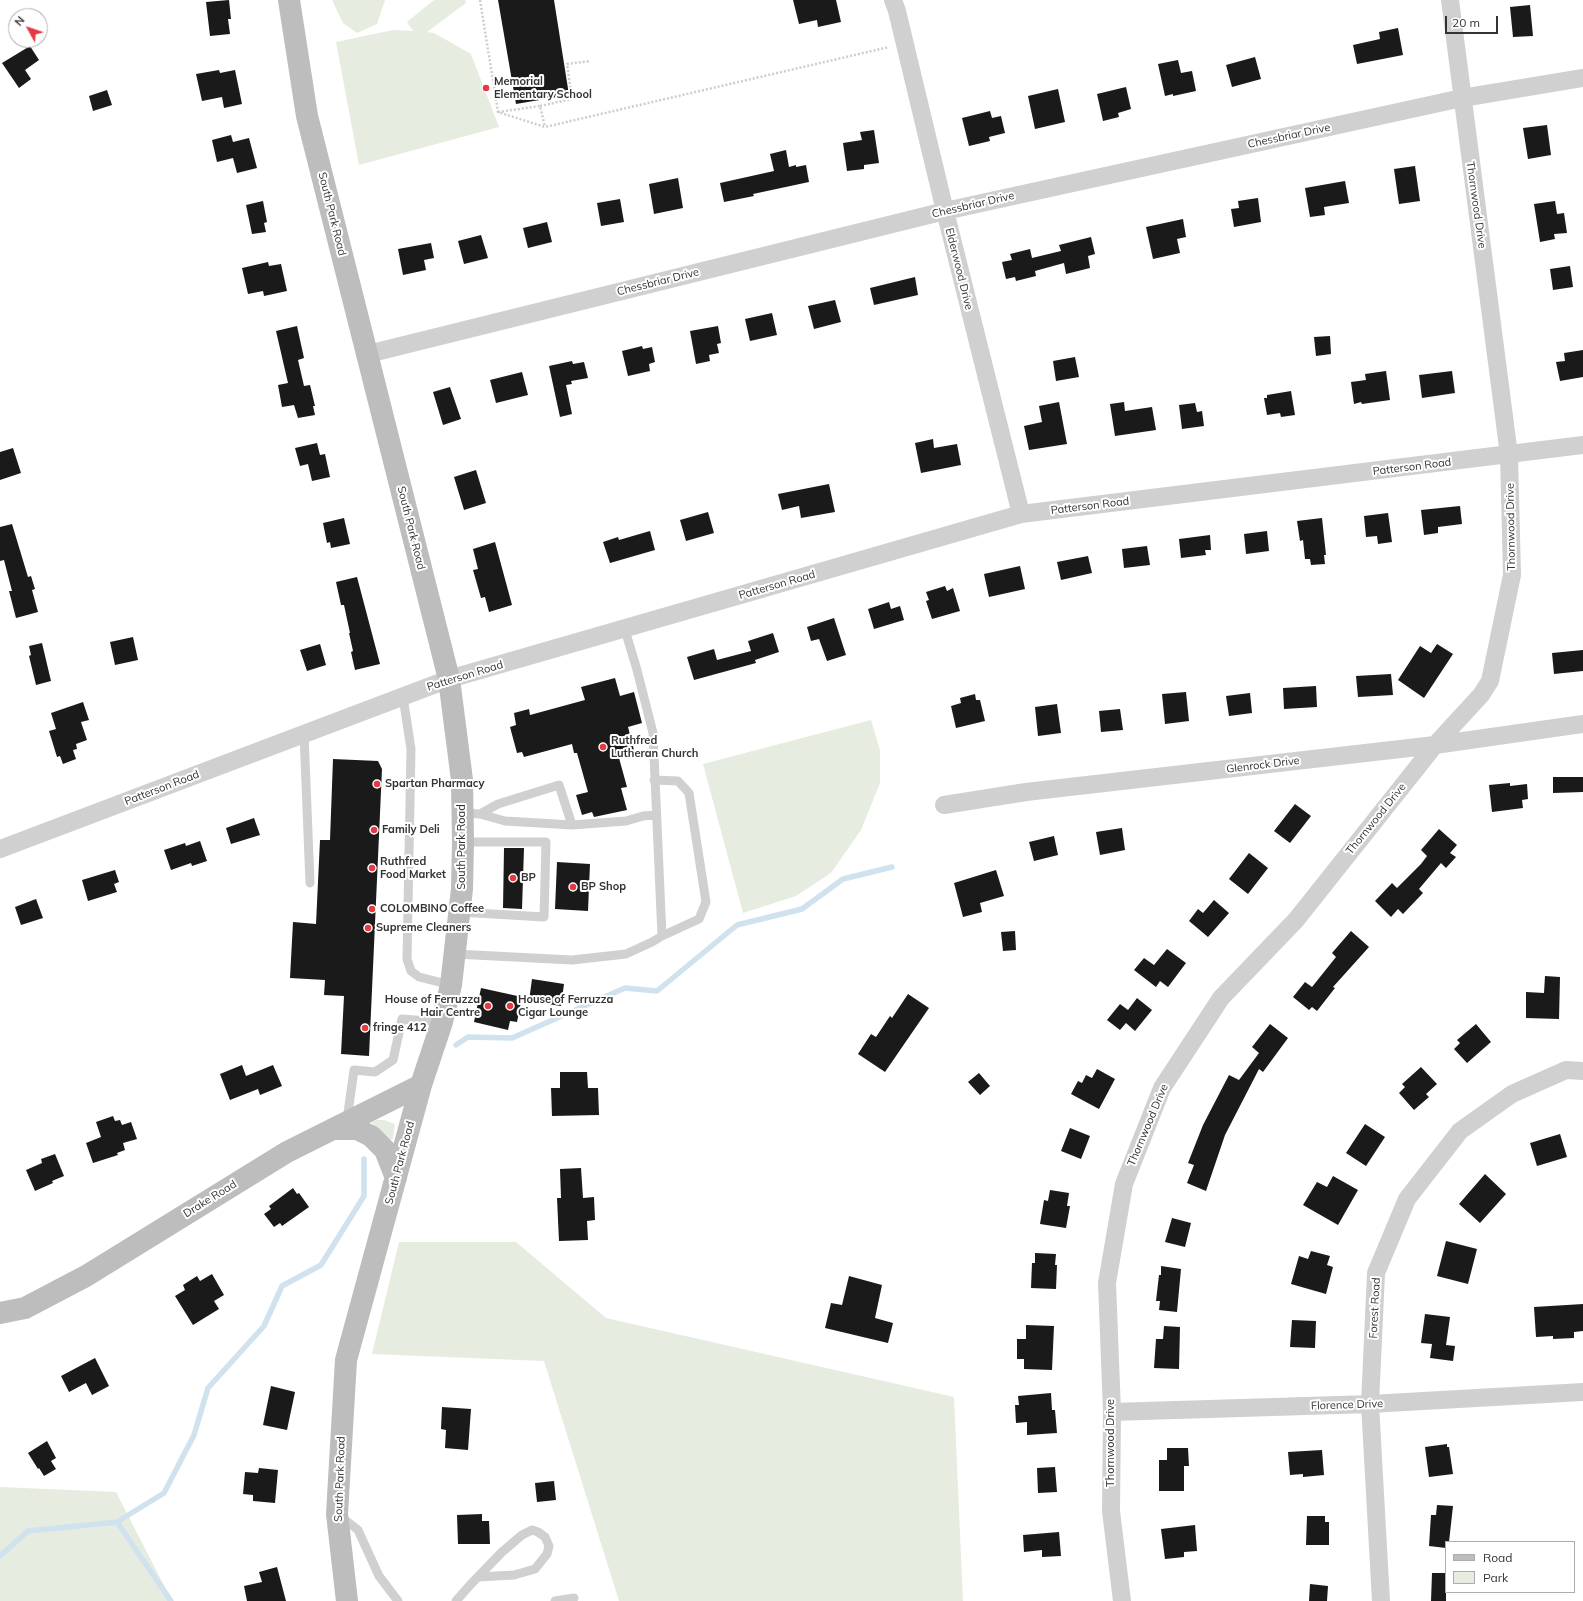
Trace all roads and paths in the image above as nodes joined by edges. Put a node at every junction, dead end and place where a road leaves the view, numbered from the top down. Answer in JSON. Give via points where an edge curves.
{"nodes":[{"id":1,"x":289,"y":0,"type":"edge"},
{"id":2,"x":480,"y":0,"type":"edge"},
{"id":3,"x":893,"y":0,"type":"edge"},
{"id":4,"x":1450,"y":0,"type":"edge"},
{"id":5,"x":905,"y":44,"type":"junction"},
{"id":6,"x":590,"y":61,"type":"dead end"},
{"id":7,"x":1583,"y":78,"type":"edge"},
{"id":8,"x":1462,"y":98,"type":"junction"},
{"id":9,"x":540,"y":106,"type":"junction"},
{"id":10,"x":498,"y":112,"type":"junction"},
{"id":11,"x":545,"y":127,"type":"junction"},
{"id":12,"x":945,"y":211,"type":"junction"},
{"id":13,"x":368,"y":354,"type":"junction"},
{"id":14,"x":1583,"y":446,"type":"edge"},
{"id":15,"x":1509,"y":455,"type":"junction"},
{"id":16,"x":1021,"y":514,"type":"junction"},
{"id":17,"x":625,"y":630,"type":"junction"},
{"id":18,"x":449,"y":679,"type":"junction"},
{"id":19,"x":403,"y":696,"type":"junction"},
{"id":20,"x":1583,"y":724,"type":"edge"},
{"id":21,"x":304,"y":734,"type":"junction"},
{"id":22,"x":1435,"y":745,"type":"junction"},
{"id":23,"x":654,"y":780,"type":"junction"},
{"id":24,"x":944,"y":805,"type":"dead end"},
{"id":25,"x":471,"y":814,"type":"junction"},
{"id":26,"x":656,"y":815,"type":"junction"},
{"id":27,"x":572,"y":825,"type":"junction"},
{"id":28,"x":463,"y":842,"type":"junction"},
{"id":29,"x":0,"y":849,"type":"edge"},
{"id":30,"x":310,"y":884,"type":"dead end"},
{"id":31,"x":460,"y":912,"type":"junction"},
{"id":32,"x":662,"y":936,"type":"junction"},
{"id":33,"x":455,"y":954,"type":"junction"},
{"id":34,"x":451,"y":985,"type":"junction"},
{"id":35,"x":442,"y":1022,"type":"junction"},
{"id":36,"x":1583,"y":1071,"type":"edge"},
{"id":37,"x":421,"y":1085,"type":"junction"},
{"id":38,"x":340,"y":1125,"type":"junction"},
{"id":39,"x":396,"y":1178,"type":"junction"},
{"id":40,"x":0,"y":1314,"type":"edge"},
{"id":41,"x":1583,"y":1392,"type":"edge"},
{"id":42,"x":1370,"y":1404,"type":"junction"},
{"id":43,"x":1112,"y":1412,"type":"junction"},
{"id":44,"x":337,"y":1514,"type":"junction"},
{"id":45,"x":478,"y":1577,"type":"junction"},
{"id":46,"x":574,"y":1598,"type":"dead end"},
{"id":47,"x":347,"y":1601,"type":"edge"},
{"id":48,"x":398,"y":1601,"type":"edge"},
{"id":49,"x":456,"y":1601,"type":"edge"},
{"id":50,"x":555,"y":1601,"type":"edge"},
{"id":51,"x":1122,"y":1601,"type":"edge"},
{"id":52,"x":1382,"y":1601,"type":"edge"}],
"edges":[{"from":1,"to":13,"type":"main road","name":"South Park Road","via":[[307,116]]},
{"from":2,"to":10,"type":"path"},
{"from":3,"to":5,"type":"street","name":"Elderwood Drive"},
{"from":4,"to":8,"type":"street","name":"Thornwood Drive"},
{"from":5,"to":11,"type":"path"},
{"from":5,"to":12,"type":"street","name":"Elderwood Drive"},
{"from":6,"to":9,"type":"path","via":[[567,64],[572,99]]},
{"from":7,"to":8,"type":"street","name":"Chessbriar Drive"},
{"from":8,"to":12,"type":"street","name":"Chessbriar Drive"},
{"from":8,"to":15,"type":"street","name":"Thornwood Drive"},
{"from":9,"to":10,"type":"path"},
{"from":9,"to":11,"type":"path"},
{"from":10,"to":11,"type":"path"},
{"from":12,"to":13,"type":"street","name":"Chessbriar Drive"},
{"from":12,"to":16,"type":"street","name":"Elderwood Drive"},
{"from":13,"to":18,"type":"main road","name":"South Park Road"},
{"from":14,"to":15,"type":"street","name":"Patterson Road"},
{"from":15,"to":16,"type":"street","name":"Patterson Road"},
{"from":15,"to":22,"type":"street","name":"Thornwood Drive","via":[[1512,575],[1490,681],[1482,694]]},
{"from":16,"to":17,"type":"street","name":"Patterson Road"},
{"from":17,"to":18,"type":"street","name":"Patterson Road"},
{"from":17,"to":23,"type":"lane","via":[[653,733]]},
{"from":18,"to":19,"type":"street","name":"Patterson Road"},
{"from":18,"to":25,"type":"main road","name":"South Park Road","via":[[462,780]]},
{"from":19,"to":21,"type":"street","name":"Patterson Road"},
{"from":19,"to":34,"type":"lane","via":[[411,749],[407,960],[411,970],[418,977]]},
{"from":20,"to":22,"type":"street","name":"Glenrock Drive"},
{"from":21,"to":29,"type":"street","name":"Patterson Road"},
{"from":21,"to":30,"type":"lane"},
{"from":22,"to":24,"type":"street","name":"Glenrock Drive","via":[[1033,791]]},
{"from":22,"to":43,"type":"street","name":"Thornwood Drive","via":[[1296,920],[1221,998],[1162,1088],[1124,1184],[1107,1283]]},
{"from":23,"to":26,"type":"lane"},
{"from":23,"to":32,"type":"lane","via":[[678,781],[689,793],[706,902],[699,919]]},
{"from":25,"to":27,"type":"lane","via":[[505,821]]},
{"from":25,"to":27,"type":"lane","via":[[559,785]]},
{"from":25,"to":28,"type":"main road","name":"South Park Road"},
{"from":26,"to":27,"type":"lane","via":[[626,821]]},
{"from":26,"to":32,"type":"lane"},
{"from":28,"to":31,"type":"main road","name":"South Park Road"},
{"from":28,"to":31,"type":"lane","via":[[546,842],[544,917]]},
{"from":31,"to":33,"type":"main road","name":"South Park Road"},
{"from":32,"to":33,"type":"lane","via":[[626,954],[572,960]]},
{"from":33,"to":34,"type":"main road","name":"South Park Road"},
{"from":34,"to":35,"type":"main road","name":"South Park Road"},
{"from":35,"to":37,"type":"main road","name":"South Park Road"},
{"from":35,"to":38,"type":"lane","via":[[402,1019],[393,1060],[375,1072],[354,1070]]},
{"from":36,"to":42,"type":"street","name":"Forest Road","via":[[1566,1070],[1512,1094],[1460,1131],[1407,1199],[1376,1273]]},
{"from":37,"to":38,"type":"main road","name":"Drake Road"},
{"from":37,"to":39,"type":"main road","name":"South Park Road"},
{"from":38,"to":39,"type":"main road","via":[[371,1136],[385,1150]]},
{"from":38,"to":40,"type":"main road","name":"Drake Road","via":[[287,1152],[86,1276],[26,1308]]},
{"from":39,"to":44,"type":"main road","name":"South Park Road","via":[[346,1360]]},
{"from":41,"to":42,"type":"street","name":"Florence Drive"},
{"from":42,"to":43,"type":"street","name":"Florence Drive"},
{"from":42,"to":52,"type":"street","name":"Forest Road"},
{"from":43,"to":51,"type":"street","name":"Thornwood Drive","via":[[1111,1511]]},
{"from":44,"to":47,"type":"main road","name":"South Park Road"},
{"from":44,"to":48,"type":"lane","via":[[358,1530],[379,1576]]},
{"from":45,"to":45,"type":"lane","via":[[522,1535],[532,1530],[545,1537],[549,1546],[547,1554],[535,1568],[514,1575]]},
{"from":45,"to":49,"type":"lane"},
{"from":46,"to":50,"type":"lane"}]}
